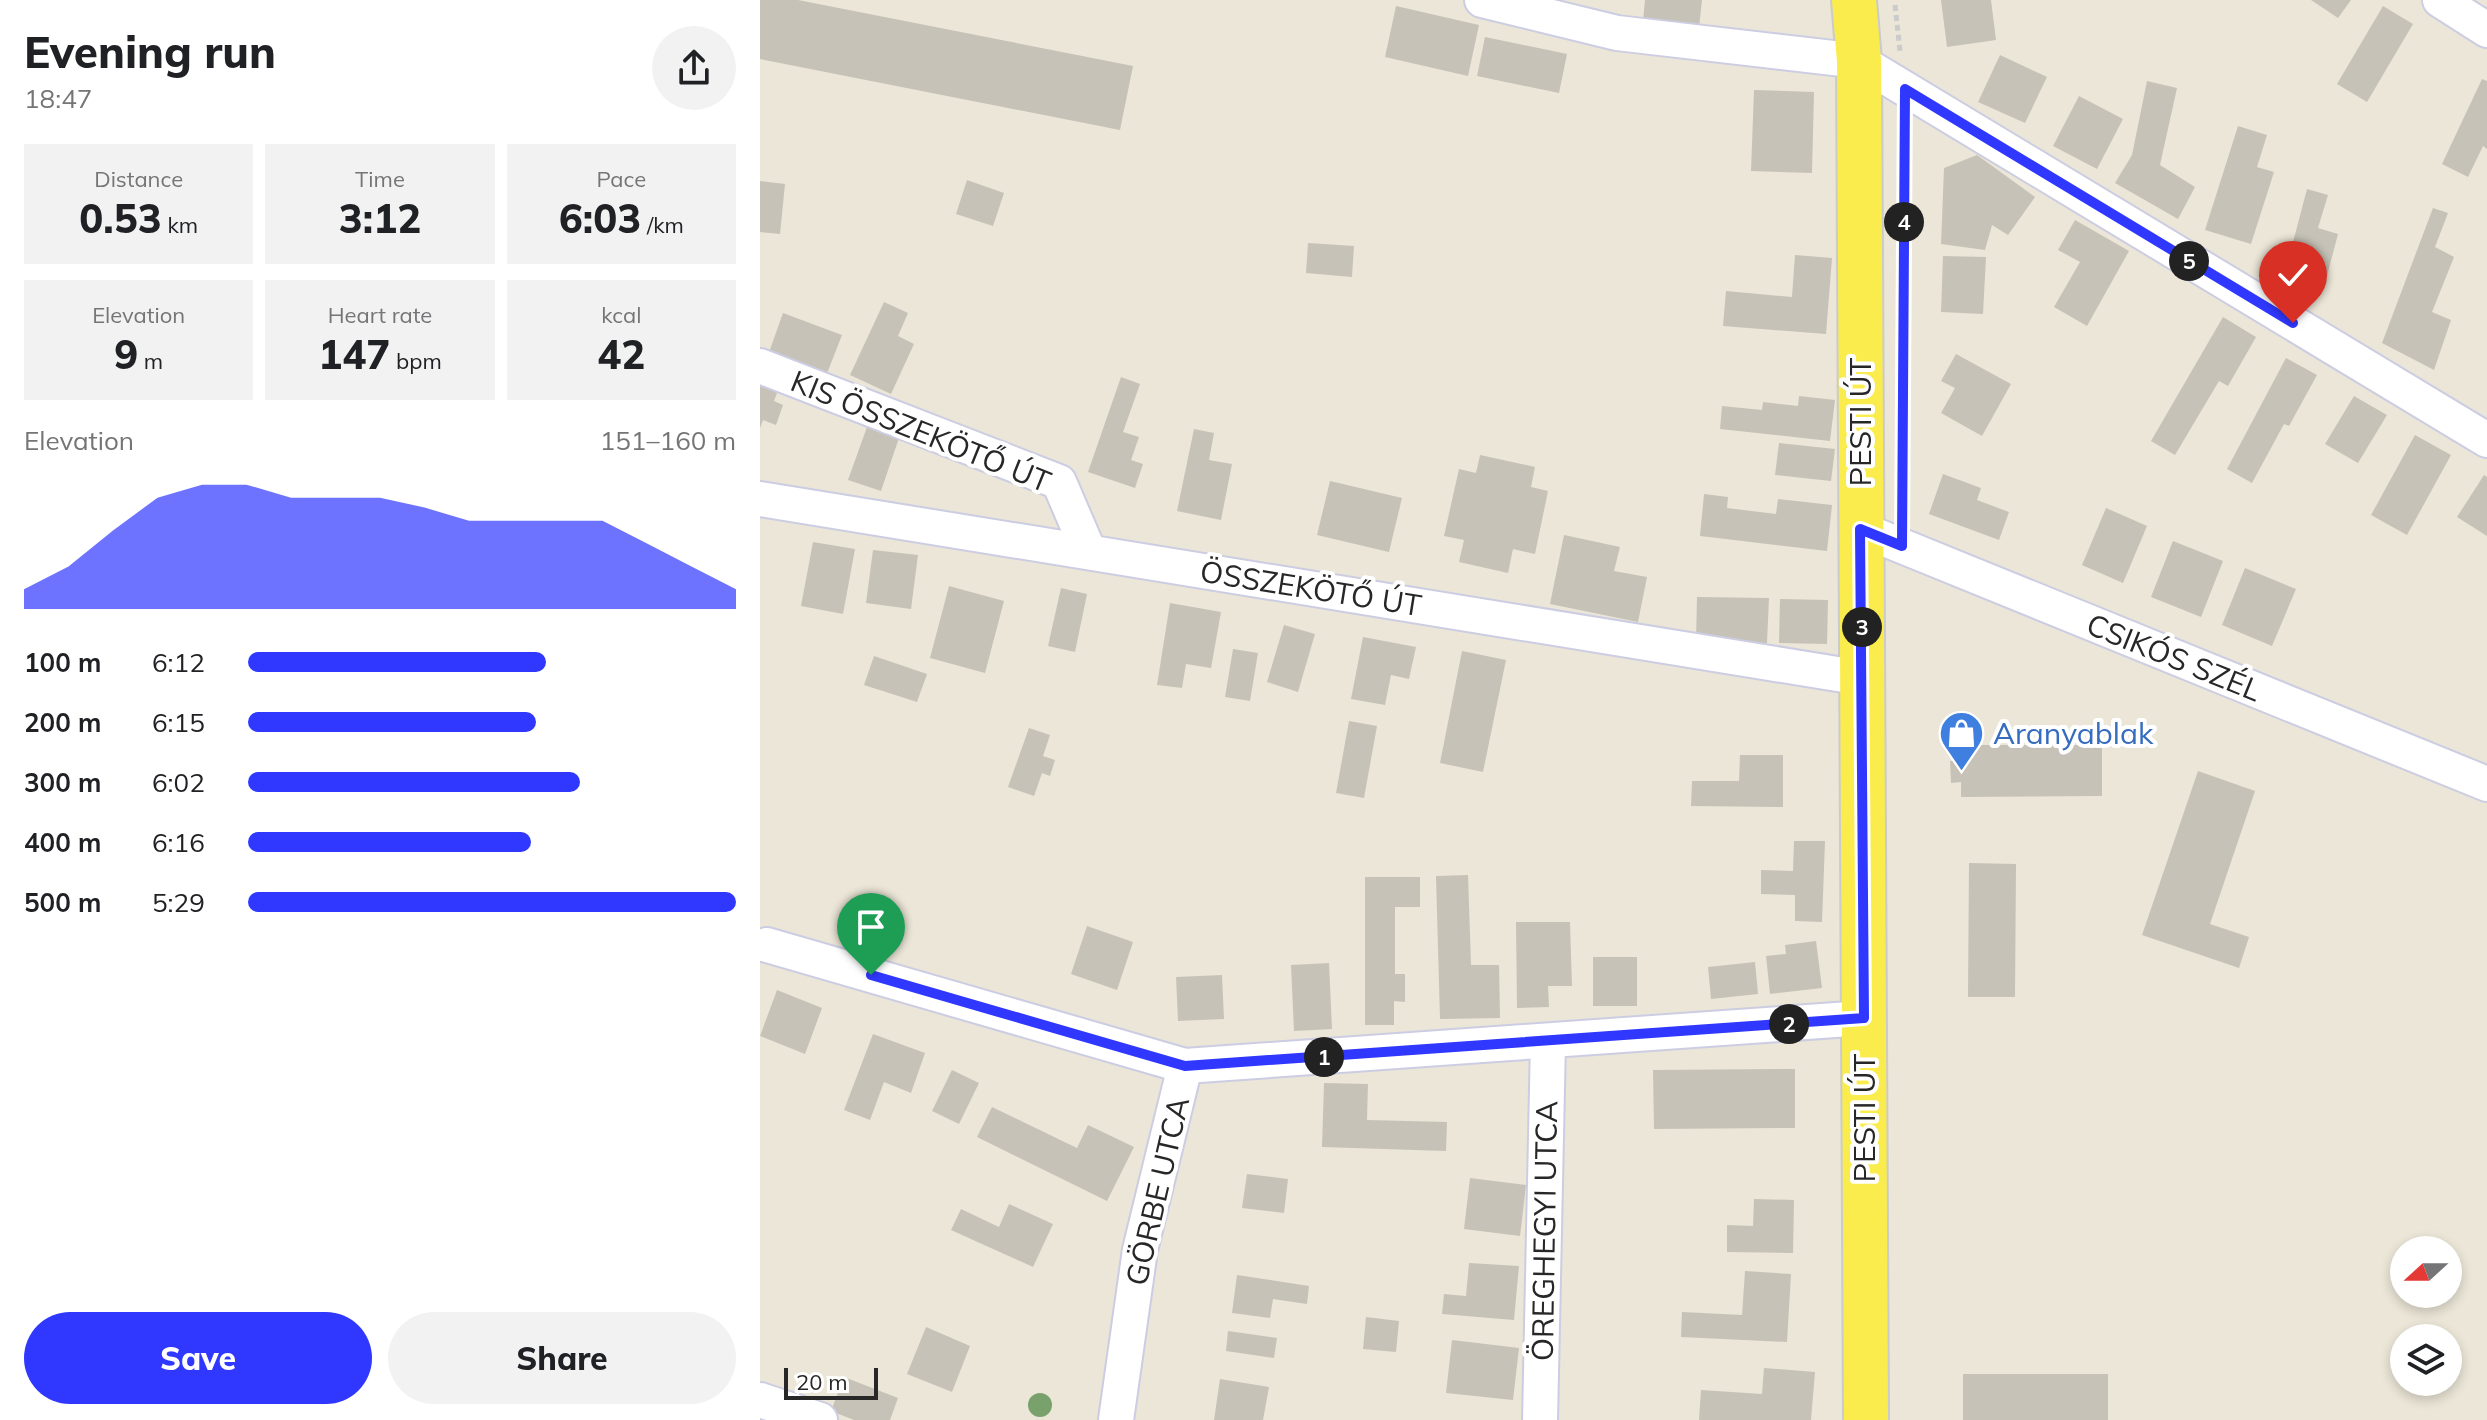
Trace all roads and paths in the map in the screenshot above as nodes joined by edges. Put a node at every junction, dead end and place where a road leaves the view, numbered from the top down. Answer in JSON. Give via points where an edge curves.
{"nodes":[{"id":1,"x":1482,"y":0,"type":"edge"},
{"id":2,"x":1854,"y":0,"type":"edge"},
{"id":3,"x":1894,"y":0,"type":"edge"},
{"id":4,"x":2440,"y":0,"type":"edge"},
{"id":5,"x":2487,"y":30,"type":"edge"},
{"id":6,"x":1859,"y":61,"type":"junction"},
{"id":7,"x":1905,"y":89,"type":"junction"},
{"id":8,"x":760,"y":366,"type":"edge"},
{"id":9,"x":2487,"y":440,"type":"edge"},
{"id":10,"x":760,"y":499,"type":"edge"},
{"id":11,"x":1860,"y":529,"type":"junction"},
{"id":12,"x":1902,"y":546,"type":"junction"},
{"id":13,"x":1089,"y":552,"type":"junction"},
{"id":14,"x":1862,"y":678,"type":"junction"},
{"id":15,"x":2487,"y":784,"type":"edge"},
{"id":16,"x":767,"y":945,"type":"dead end"},
{"id":17,"x":1864,"y":1018,"type":"junction"},
{"id":18,"x":1548,"y":1041,"type":"junction"},
{"id":19,"x":1185,"y":1066,"type":"junction"},
{"id":20,"x":760,"y":1400,"type":"edge"},
{"id":21,"x":820,"y":1420,"type":"edge"},
{"id":22,"x":1116,"y":1420,"type":"edge"},
{"id":23,"x":1540,"y":1420,"type":"edge"},
{"id":24,"x":1866,"y":1420,"type":"edge"}],
"edges":[{"from":1,"to":6,"type":"street","via":[[1617,33]]},
{"from":2,"to":6,"type":"main road","name":"PESTI ÚT"},
{"from":3,"to":7,"type":"path"},
{"from":4,"to":5,"type":"street"},
{"from":6,"to":7,"type":"street"},
{"from":6,"to":11,"type":"main road","name":"PESTI ÚT"},
{"from":7,"to":9,"type":"street"},
{"from":7,"to":12,"type":"path"},
{"from":8,"to":13,"type":"street","name":"KIS ÖSSZEKÖTŐ ÚT","via":[[1059,482]]},
{"from":10,"to":13,"type":"street","name":"ÖSSZEKÖTŐ ÚT"},
{"from":11,"to":12,"type":"street","name":"CSIKÓS SZÉL"},
{"from":11,"to":14,"type":"main road","name":"PESTI ÚT"},
{"from":12,"to":15,"type":"street","name":"CSIKÓS SZÉL"},
{"from":13,"to":14,"type":"street","name":"ÖSSZEKÖTŐ ÚT"},
{"from":14,"to":17,"type":"main road","name":"PESTI ÚT"},
{"from":16,"to":19,"type":"street"},
{"from":17,"to":18,"type":"street","name":"GÖRBE UTCA"},
{"from":17,"to":24,"type":"main road","name":"PESTI ÚT"},
{"from":18,"to":19,"type":"street","name":"GÖRBE UTCA"},
{"from":18,"to":23,"type":"street","name":"ÖREGHEGYI UTCA"},
{"from":19,"to":22,"type":"street","name":"GÖRBE UTCA","via":[[1140,1250]]},
{"from":20,"to":21,"type":"street"}]}
